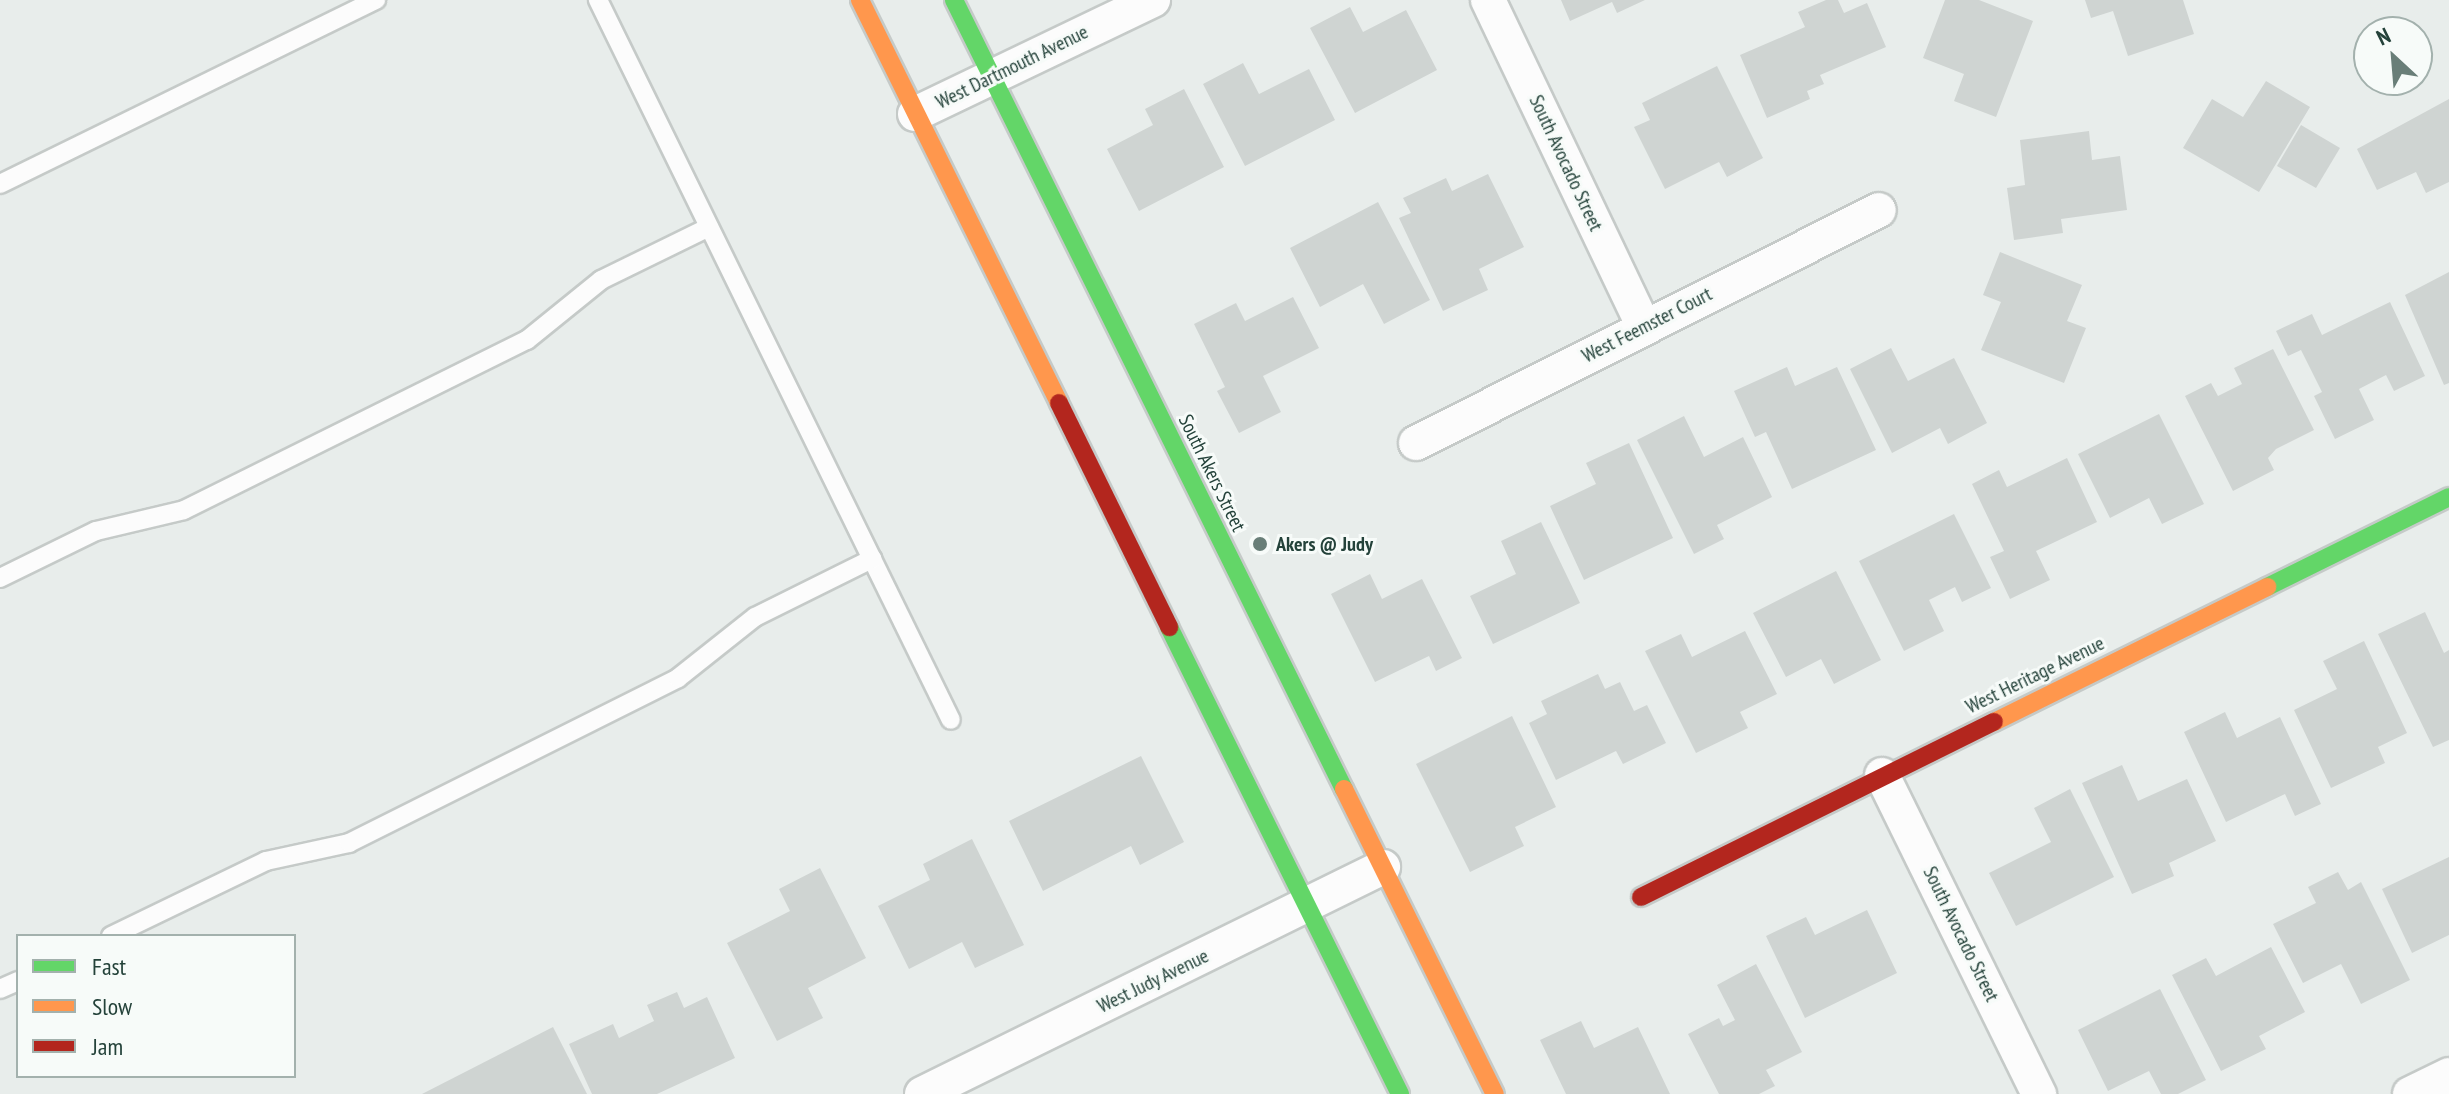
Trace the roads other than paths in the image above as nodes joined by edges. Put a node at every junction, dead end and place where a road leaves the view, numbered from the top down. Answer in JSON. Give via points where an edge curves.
{"nodes":[{"id":1,"x":376,"y":0,"type":"edge"},
{"id":2,"x":598,"y":0,"type":"edge"},
{"id":3,"x":860,"y":0,"type":"edge"},
{"id":4,"x":954,"y":0,"type":"edge"},
{"id":5,"x":1153,"y":0,"type":"edge"},
{"id":6,"x":1488,"y":0,"type":"edge"},
{"id":7,"x":992,"y":77,"type":"junction"},
{"id":8,"x":915,"y":114,"type":"junction"},
{"id":9,"x":0,"y":184,"type":"edge"},
{"id":10,"x":1879,"y":210,"type":"dead end"},
{"id":11,"x":709,"y":227,"type":"junction"},
{"id":12,"x":1643,"y":325,"type":"junction"},
{"id":13,"x":1416,"y":443,"type":"dead end"},
{"id":14,"x":2449,"y":497,"type":"edge"},
{"id":15,"x":872,"y":559,"type":"junction"},
{"id":16,"x":0,"y":578,"type":"edge"},
{"id":17,"x":951,"y":720,"type":"dead end"},
{"id":18,"x":1882,"y":775,"type":"junction"},
{"id":19,"x":1383,"y":867,"type":"junction"},
{"id":20,"x":1641,"y":897,"type":"dead end"},
{"id":21,"x":1307,"y":906,"type":"junction"},
{"id":22,"x":115,"y":934,"type":"edge"},
{"id":23,"x":2449,"y":1075,"type":"edge"},
{"id":24,"x":922,"y":1094,"type":"edge"},
{"id":25,"x":1400,"y":1094,"type":"edge"},
{"id":26,"x":1495,"y":1094,"type":"edge"},
{"id":27,"x":2039,"y":1094,"type":"edge"},
{"id":28,"x":2410,"y":1094,"type":"edge"}],
"edges":[{"from":1,"to":9,"type":"lane"},
{"from":2,"to":11,"type":"lane"},
{"from":3,"to":8,"type":"main road"},
{"from":4,"to":7,"type":"main road","name":"South Akers Street"},
{"from":5,"to":7,"type":"street","name":"West Dartmouth Avenue"},
{"from":6,"to":12,"type":"street","name":"South Avocado Street"},
{"from":7,"to":8,"type":"street","name":"West Dartmouth Avenue"},
{"from":7,"to":19,"type":"main road","name":"South Akers Street"},
{"from":8,"to":21,"type":"main road"},
{"from":10,"to":12,"type":"street","name":"West Feemster Court"},
{"from":11,"to":15,"type":"lane"},
{"from":11,"to":16,"type":"lane","via":[[601,280],[527,340],[184,510],[96,531]]},
{"from":12,"to":13,"type":"street","name":"West Feemster Court"},
{"from":14,"to":18,"type":"main road","name":"West Heritage Avenue"},
{"from":15,"to":17,"type":"lane"},
{"from":15,"to":22,"type":"lane","via":[[755,617],[678,678],[349,843],[266,861]]},
{"from":18,"to":20,"type":"main road","name":"West Heritage Avenue"},
{"from":18,"to":27,"type":"street","name":"South Avocado Street"},
{"from":19,"to":21,"type":"street","name":"West Judy Avenue"},
{"from":19,"to":26,"type":"main road","name":"South Akers Street"},
{"from":21,"to":24,"type":"street","name":"West Judy Avenue"},
{"from":21,"to":25,"type":"main road"},
{"from":23,"to":28,"type":"street"}]}
